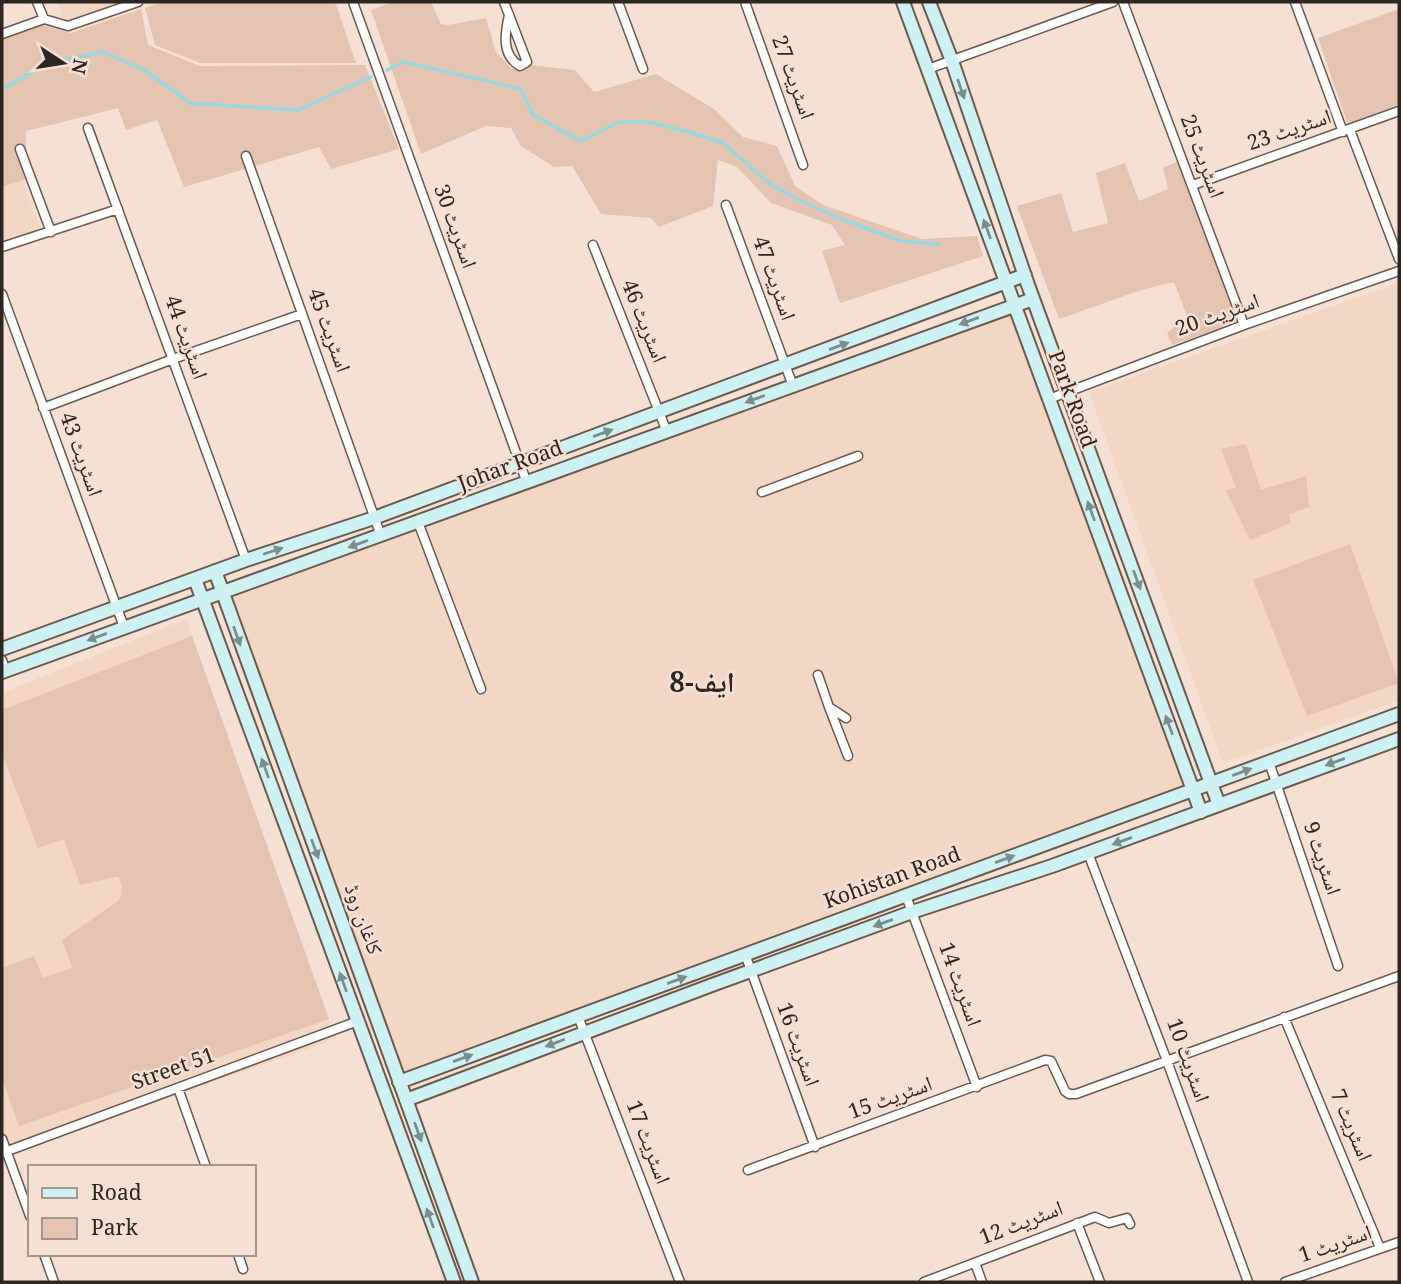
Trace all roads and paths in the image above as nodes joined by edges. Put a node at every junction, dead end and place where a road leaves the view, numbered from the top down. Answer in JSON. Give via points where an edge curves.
{"nodes":[{"id":1,"x":37,"y":2,"type":"edge"},
{"id":2,"x":138,"y":2,"type":"edge"},
{"id":3,"x":353,"y":2,"type":"edge"},
{"id":4,"x":504,"y":2,"type":"edge"},
{"id":5,"x":618,"y":2,"type":"edge"},
{"id":6,"x":745,"y":2,"type":"edge"},
{"id":7,"x":903,"y":2,"type":"edge"},
{"id":8,"x":929,"y":2,"type":"edge"},
{"id":9,"x":1113,"y":2,"type":"edge"},
{"id":10,"x":1123,"y":2,"type":"edge"},
{"id":11,"x":1295,"y":2,"type":"edge"},
{"id":12,"x":509,"y":15,"type":"junction"},
{"id":13,"x":44,"y":19,"type":"junction"},
{"id":14,"x":2,"y":34,"type":"edge"},
{"id":15,"x":952,"y":61,"type":"junction"},
{"id":16,"x":643,"y":69,"type":"dead end"},
{"id":17,"x":928,"y":69,"type":"junction"},
{"id":18,"x":1399,"y":111,"type":"edge"},
{"id":19,"x":88,"y":128,"type":"dead end"},
{"id":20,"x":1347,"y":131,"type":"junction"},
{"id":21,"x":20,"y":149,"type":"dead end"},
{"id":22,"x":246,"y":156,"type":"dead end"},
{"id":23,"x":803,"y":165,"type":"dead end"},
{"id":24,"x":1193,"y":185,"type":"junction"},
{"id":25,"x":726,"y":205,"type":"dead end"},
{"id":26,"x":118,"y":209,"type":"junction"},
{"id":27,"x":51,"y":232,"type":"junction"},
{"id":28,"x":593,"y":245,"type":"dead end"},
{"id":29,"x":2,"y":247,"type":"edge"},
{"id":30,"x":1399,"y":259,"type":"edge"},
{"id":31,"x":1399,"y":271,"type":"edge"},
{"id":32,"x":1025,"y":275,"type":"junction"},
{"id":33,"x":1007,"y":284,"type":"junction"},
{"id":34,"x":2,"y":293,"type":"edge"},
{"id":35,"x":1034,"y":299,"type":"junction"},
{"id":36,"x":1014,"y":304,"type":"junction"},
{"id":37,"x":302,"y":314,"type":"junction"},
{"id":38,"x":1244,"y":325,"type":"junction"},
{"id":39,"x":173,"y":359,"type":"junction"},
{"id":40,"x":785,"y":366,"type":"junction"},
{"id":41,"x":793,"y":386,"type":"junction"},
{"id":42,"x":1068,"y":392,"type":"junction"},
{"id":43,"x":1049,"y":398,"type":"junction"},
{"id":44,"x":43,"y":408,"type":"junction"},
{"id":45,"x":660,"y":412,"type":"junction"},
{"id":46,"x":667,"y":432,"type":"junction"},
{"id":47,"x":858,"y":456,"type":"dead end"},
{"id":48,"x":520,"y":464,"type":"junction"},
{"id":49,"x":527,"y":482,"type":"junction"},
{"id":50,"x":762,"y":492,"type":"dead end"},
{"id":51,"x":374,"y":518,"type":"junction"},
{"id":52,"x":418,"y":522,"type":"junction"},
{"id":53,"x":381,"y":536,"type":"junction"},
{"id":54,"x":246,"y":560,"type":"junction"},
{"id":55,"x":215,"y":571,"type":"junction"},
{"id":56,"x":195,"y":579,"type":"junction"},
{"id":57,"x":222,"y":594,"type":"junction"},
{"id":58,"x":204,"y":601,"type":"junction"},
{"id":59,"x":116,"y":608,"type":"junction"},
{"id":60,"x":124,"y":627,"type":"junction"},
{"id":61,"x":2,"y":649,"type":"edge"},
{"id":62,"x":3,"y":668,"type":"edge"},
{"id":63,"x":249,"y":668,"type":"junction"},
{"id":64,"x":231,"y":675,"type":"junction"},
{"id":65,"x":818,"y":675,"type":"dead end"},
{"id":66,"x":481,"y":689,"type":"dead end"},
{"id":67,"x":829,"y":707,"type":"junction"},
{"id":68,"x":1399,"y":714,"type":"edge"},
{"id":69,"x":846,"y":718,"type":"dead end"},
{"id":70,"x":1399,"y":739,"type":"edge"},
{"id":71,"x":848,"y":757,"type":"dead end"},
{"id":72,"x":1269,"y":762,"type":"junction"},
{"id":73,"x":1211,"y":783,"type":"junction"},
{"id":74,"x":1276,"y":784,"type":"junction"},
{"id":75,"x":1193,"y":790,"type":"junction"},
{"id":76,"x":1219,"y":805,"type":"junction"},
{"id":77,"x":1201,"y":812,"type":"junction"},
{"id":78,"x":1080,"y":831,"type":"junction"},
{"id":79,"x":1044,"y":845,"type":"junction"},
{"id":80,"x":1088,"y":853,"type":"junction"},
{"id":81,"x":1052,"y":866,"type":"junction"},
{"id":82,"x":330,"y":891,"type":"junction"},
{"id":83,"x":906,"y":896,"type":"junction"},
{"id":84,"x":312,"y":897,"type":"junction"},
{"id":85,"x":912,"y":912,"type":"junction"},
{"id":86,"x":745,"y":954,"type":"junction"},
{"id":87,"x":1338,"y":966,"type":"dead end"},
{"id":88,"x":750,"y":971,"type":"junction"},
{"id":89,"x":1399,"y":976,"type":"edge"},
{"id":90,"x":578,"y":1016,"type":"junction"},
{"id":91,"x":1284,"y":1017,"type":"junction"},
{"id":92,"x":358,"y":1021,"type":"junction"},
{"id":93,"x":584,"y":1032,"type":"junction"},
{"id":94,"x":1167,"y":1061,"type":"junction"},
{"id":95,"x":399,"y":1082,"type":"junction"},
{"id":96,"x":977,"y":1087,"type":"junction"},
{"id":97,"x":178,"y":1088,"type":"junction"},
{"id":98,"x":406,"y":1100,"type":"junction"},
{"id":99,"x":2,"y":1139,"type":"edge"},
{"id":100,"x":815,"y":1147,"type":"junction"},
{"id":101,"x":4,"y":1153,"type":"edge"},
{"id":102,"x":205,"y":1165,"type":"edge"},
{"id":103,"x":748,"y":1170,"type":"dead end"},
{"id":104,"x":28,"y":1211,"type":"edge"},
{"id":105,"x":1077,"y":1223,"type":"junction"},
{"id":106,"x":1130,"y":1224,"type":"dead end"},
{"id":107,"x":1399,"y":1242,"type":"edge"},
{"id":108,"x":1380,"y":1248,"type":"junction"},
{"id":109,"x":45,"y":1256,"type":"edge"},
{"id":110,"x":238,"y":1256,"type":"edge"},
{"id":111,"x":975,"y":1263,"type":"junction"},
{"id":112,"x":243,"y":1269,"type":"dead end"},
{"id":113,"x":54,"y":1282,"type":"edge"},
{"id":114,"x":454,"y":1282,"type":"edge"},
{"id":115,"x":472,"y":1282,"type":"edge"},
{"id":116,"x":680,"y":1282,"type":"edge"},
{"id":117,"x":924,"y":1282,"type":"edge"},
{"id":118,"x":982,"y":1282,"type":"edge"},
{"id":119,"x":1100,"y":1282,"type":"edge"},
{"id":120,"x":1248,"y":1282,"type":"edge"},
{"id":121,"x":1285,"y":1282,"type":"edge"}],
"edges":[{"from":1,"to":13,"type":"street"},
{"from":2,"to":13,"type":"street","via":[[68,26]]},
{"from":3,"to":48,"type":"street","name":"اسٹریٹ 30"},
{"from":4,"to":12,"type":"street"},
{"from":5,"to":16,"type":"street"},
{"from":6,"to":23,"type":"street","name":"اسٹریٹ 27"},
{"from":7,"to":17,"type":"street","name":"Park Road"},
{"from":8,"to":15,"type":"street","name":"Park Road"},
{"from":9,"to":15,"type":"street"},
{"from":10,"to":24,"type":"street","name":"اسٹریٹ 25"},
{"from":11,"to":20,"type":"street"},
{"from":12,"to":12,"type":"street","via":[[506,45],[509,56],[520,66],[527,62]]},
{"from":13,"to":14,"type":"street"},
{"from":15,"to":17,"type":"street"},
{"from":15,"to":32,"type":"street","name":"Park Road","one_way":true},
{"from":33,"to":17,"type":"street","name":"Park Road","one_way":true},
{"from":18,"to":20,"type":"street","name":"اسٹریٹ 23"},
{"from":19,"to":26,"type":"street","name":"اسٹریٹ 44"},
{"from":20,"to":24,"type":"street","name":"اسٹریٹ 23"},
{"from":20,"to":30,"type":"street"},
{"from":21,"to":27,"type":"street"},
{"from":22,"to":37,"type":"street","name":"اسٹریٹ 45"},
{"from":24,"to":38,"type":"street","name":"اسٹریٹ 25"},
{"from":25,"to":40,"type":"street","name":"اسٹریٹ 47"},
{"from":26,"to":27,"type":"street"},
{"from":26,"to":39,"type":"street","name":"اسٹریٹ 44"},
{"from":27,"to":29,"type":"street"},
{"from":28,"to":45,"type":"street","name":"اسٹریٹ 46"},
{"from":31,"to":38,"type":"street","name":"اسٹریٹ 20"},
{"from":32,"to":33,"type":"street","name":"Johar Road"},
{"from":32,"to":35,"type":"street","name":"Park Road"},
{"from":33,"to":36,"type":"street","name":"Park Road"},
{"from":40,"to":33,"type":"street","name":"Johar Road","one_way":true},
{"from":34,"to":44,"type":"street","name":"اسٹریٹ 43"},
{"from":35,"to":36,"type":"street","name":"Johar Road"},
{"from":35,"to":42,"type":"street","name":"Park Road"},
{"from":36,"to":41,"type":"street","name":"Johar Road","one_way":true},
{"from":36,"to":43,"type":"street","name":"Park Road"},
{"from":37,"to":39,"type":"street"},
{"from":37,"to":51,"type":"street","name":"اسٹریٹ 45"},
{"from":38,"to":42,"type":"street","name":"اسٹریٹ 20"},
{"from":39,"to":44,"type":"street"},
{"from":39,"to":54,"type":"street","name":"اسٹریٹ 44"},
{"from":40,"to":41,"type":"street","name":"اسٹریٹ 47"},
{"from":40,"to":45,"type":"street","name":"Johar Road"},
{"from":41,"to":46,"type":"street","name":"Johar Road","one_way":true},
{"from":42,"to":43,"type":"street","name":"اسٹریٹ 20"},
{"from":42,"to":73,"type":"street","name":"Park Road","one_way":true},
{"from":75,"to":43,"type":"street","name":"Park Road","one_way":true},
{"from":44,"to":59,"type":"street","name":"اسٹریٹ 43"},
{"from":45,"to":46,"type":"street","name":"اسٹریٹ 46"},
{"from":48,"to":45,"type":"street","name":"Johar Road","one_way":true},
{"from":46,"to":49,"type":"street","name":"Johar Road"},
{"from":47,"to":50,"type":"street"},
{"from":48,"to":49,"type":"street","name":"اسٹریٹ 30"},
{"from":48,"to":51,"type":"street","name":"Johar Road"},
{"from":49,"to":52,"type":"street","name":"Johar Road"},
{"from":51,"to":53,"type":"street","name":"اسٹریٹ 45"},
{"from":54,"to":51,"type":"street","name":"Johar Road","one_way":true},
{"from":52,"to":53,"type":"street","name":"Johar Road"},
{"from":52,"to":66,"type":"street"},
{"from":53,"to":57,"type":"street","name":"Johar Road","one_way":true},
{"from":54,"to":55,"type":"street","name":"Johar Road"},
{"from":55,"to":56,"type":"street","name":"Johar Road"},
{"from":55,"to":57,"type":"street","name":"کاغان روڈ"},
{"from":56,"to":58,"type":"street","name":"کاغان روڈ"},
{"from":56,"to":59,"type":"street","name":"Johar Road"},
{"from":57,"to":58,"type":"street","name":"Johar Road"},
{"from":57,"to":63,"type":"street","name":"کاغان روڈ","one_way":true},
{"from":58,"to":60,"type":"street","name":"Johar Road"},
{"from":58,"to":64,"type":"street","name":"کاغان روڈ"},
{"from":59,"to":60,"type":"street","name":"اسٹریٹ 43"},
{"from":59,"to":61,"type":"street","name":"Johar Road"},
{"from":60,"to":62,"type":"street","name":"Johar Road","one_way":true},
{"from":63,"to":64,"type":"street"},
{"from":63,"to":82,"type":"street","name":"کاغان روڈ","one_way":true},
{"from":84,"to":64,"type":"street","name":"کاغان روڈ","one_way":true},
{"from":65,"to":67,"type":"street"},
{"from":67,"to":69,"type":"street"},
{"from":67,"to":71,"type":"street"},
{"from":68,"to":72,"type":"street","name":"Kohistan Road"},
{"from":70,"to":74,"type":"street","name":"Kohistan Road","one_way":true},
{"from":73,"to":72,"type":"street","name":"Kohistan Road","one_way":true},
{"from":72,"to":74,"type":"street","name":"اسٹریٹ 9"},
{"from":73,"to":75,"type":"street","name":"Kohistan Road"},
{"from":73,"to":76,"type":"street","name":"Park Road"},
{"from":74,"to":76,"type":"street","name":"Kohistan Road"},
{"from":74,"to":87,"type":"street","name":"اسٹریٹ 9"},
{"from":75,"to":77,"type":"street","name":"Park Road"},
{"from":75,"to":78,"type":"street","name":"Kohistan Road"},
{"from":76,"to":77,"type":"street","name":"Kohistan Road"},
{"from":77,"to":80,"type":"street","name":"Kohistan Road","one_way":true},
{"from":78,"to":79,"type":"street","name":"Kohistan Road"},
{"from":78,"to":80,"type":"street"},
{"from":79,"to":81,"type":"street"},
{"from":83,"to":79,"type":"street","name":"Kohistan Road","one_way":true},
{"from":80,"to":81,"type":"street","name":"Kohistan Road"},
{"from":80,"to":94,"type":"street","name":"اسٹریٹ 10"},
{"from":81,"to":85,"type":"street","name":"Kohistan Road"},
{"from":82,"to":84,"type":"street"},
{"from":82,"to":95,"type":"street","name":"کاغان روڈ"},
{"from":83,"to":85,"type":"street","name":"اسٹریٹ 14"},
{"from":83,"to":86,"type":"street","name":"Kohistan Road"},
{"from":92,"to":84,"type":"street","name":"کاغان روڈ","one_way":true},
{"from":85,"to":88,"type":"street","name":"Kohistan Road","one_way":true},
{"from":85,"to":96,"type":"street","name":"اسٹریٹ 14"},
{"from":86,"to":88,"type":"street","name":"اسٹریٹ 16"},
{"from":90,"to":86,"type":"street","name":"Kohistan Road","one_way":true},
{"from":88,"to":93,"type":"street","name":"Kohistan Road"},
{"from":88,"to":100,"type":"street","name":"اسٹریٹ 16"},
{"from":89,"to":91,"type":"street"},
{"from":90,"to":93,"type":"street","name":"اسٹریٹ 17"},
{"from":95,"to":90,"type":"street","name":"Kohistan Road","one_way":true},
{"from":91,"to":94,"type":"street"},
{"from":91,"to":108,"type":"street","name":"اسٹریٹ 7"},
{"from":92,"to":97,"type":"street","name":"Street 51"},
{"from":114,"to":92,"type":"street","name":"کاغان روڈ","one_way":true},
{"from":93,"to":98,"type":"street","name":"Kohistan Road","one_way":true},
{"from":93,"to":116,"type":"street","name":"اسٹریٹ 17"},
{"from":94,"to":96,"type":"street","name":"اسٹریٹ 15","via":[[1076,1094],[1065,1091],[1051,1061],[1045,1060]]},
{"from":94,"to":120,"type":"street","name":"اسٹریٹ 10"},
{"from":95,"to":98,"type":"street","name":"کاغان روڈ"},
{"from":96,"to":100,"type":"street","name":"اسٹریٹ 15"},
{"from":97,"to":101,"type":"street","name":"Street 51"},
{"from":97,"to":102,"type":"street"},
{"from":98,"to":115,"type":"street","name":"کاغان روڈ","one_way":true},
{"from":99,"to":101,"type":"street"},
{"from":100,"to":103,"type":"street","name":"اسٹریٹ 15"},
{"from":101,"to":104,"type":"street"},
{"from":105,"to":106,"type":"street","name":"اسٹریٹ 12","via":[[1097,1217],[1112,1223],[1127,1218]]},
{"from":105,"to":111,"type":"street","name":"اسٹریٹ 12"},
{"from":105,"to":119,"type":"street"},
{"from":107,"to":108,"type":"street","name":"اسٹریٹ 1"},
{"from":108,"to":121,"type":"street","name":"اسٹریٹ 1"},
{"from":109,"to":113,"type":"street"},
{"from":110,"to":112,"type":"street"},
{"from":111,"to":117,"type":"street","name":"اسٹریٹ 12"},
{"from":111,"to":118,"type":"street"}]}
